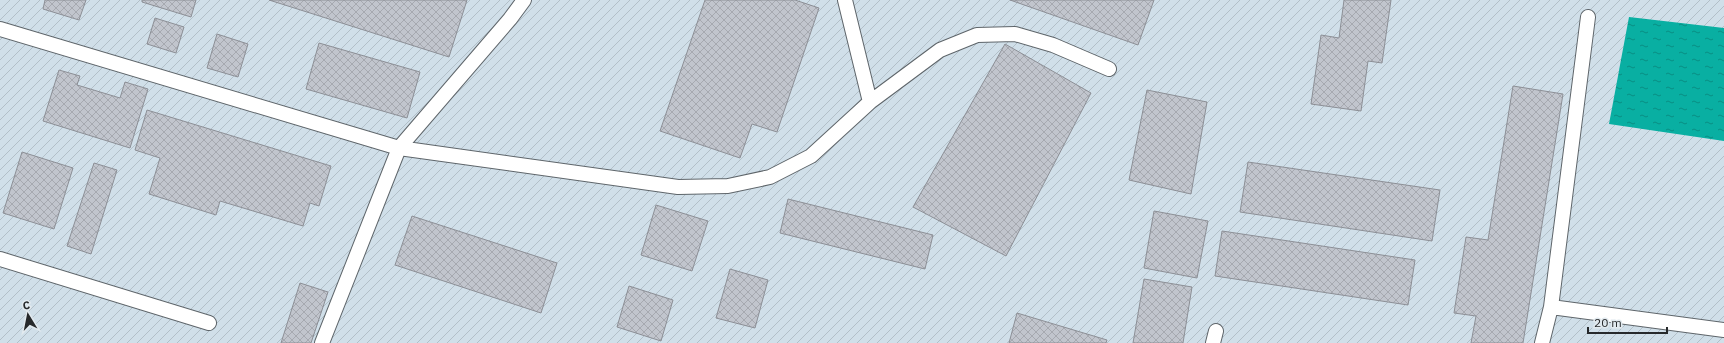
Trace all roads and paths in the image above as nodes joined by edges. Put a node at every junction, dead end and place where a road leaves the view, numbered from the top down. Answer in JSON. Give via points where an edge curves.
{"nodes":[{"id":1,"x":524,"y":0,"type":"edge"},
{"id":2,"x":845,"y":0,"type":"edge"},
{"id":3,"x":1588,"y":17,"type":"dead end"},
{"id":4,"x":0,"y":29,"type":"edge"},
{"id":5,"x":1109,"y":69,"type":"dead end"},
{"id":6,"x":870,"y":102,"type":"junction"},
{"id":7,"x":399,"y":148,"type":"junction"},
{"id":8,"x":0,"y":259,"type":"edge"},
{"id":9,"x":1551,"y":307,"type":"junction"},
{"id":10,"x":209,"y":323,"type":"dead end"},
{"id":11,"x":1724,"y":330,"type":"edge"},
{"id":12,"x":322,"y":343,"type":"edge"},
{"id":13,"x":1542,"y":343,"type":"edge"}],
"edges":[{"from":1,"to":7,"type":"lane"},
{"from":2,"to":6,"type":"lane"},
{"from":3,"to":9,"type":"lane"},
{"from":4,"to":7,"type":"lane"},
{"from":5,"to":6,"type":"lane","via":[[1053,45],[1015,34],[976,36],[940,50]]},
{"from":6,"to":7,"type":"lane","via":[[811,156],[770,177],[728,186],[678,187]]},
{"from":7,"to":12,"type":"lane"},
{"from":8,"to":10,"type":"lane"},
{"from":9,"to":11,"type":"lane"},
{"from":9,"to":13,"type":"lane"}]}
